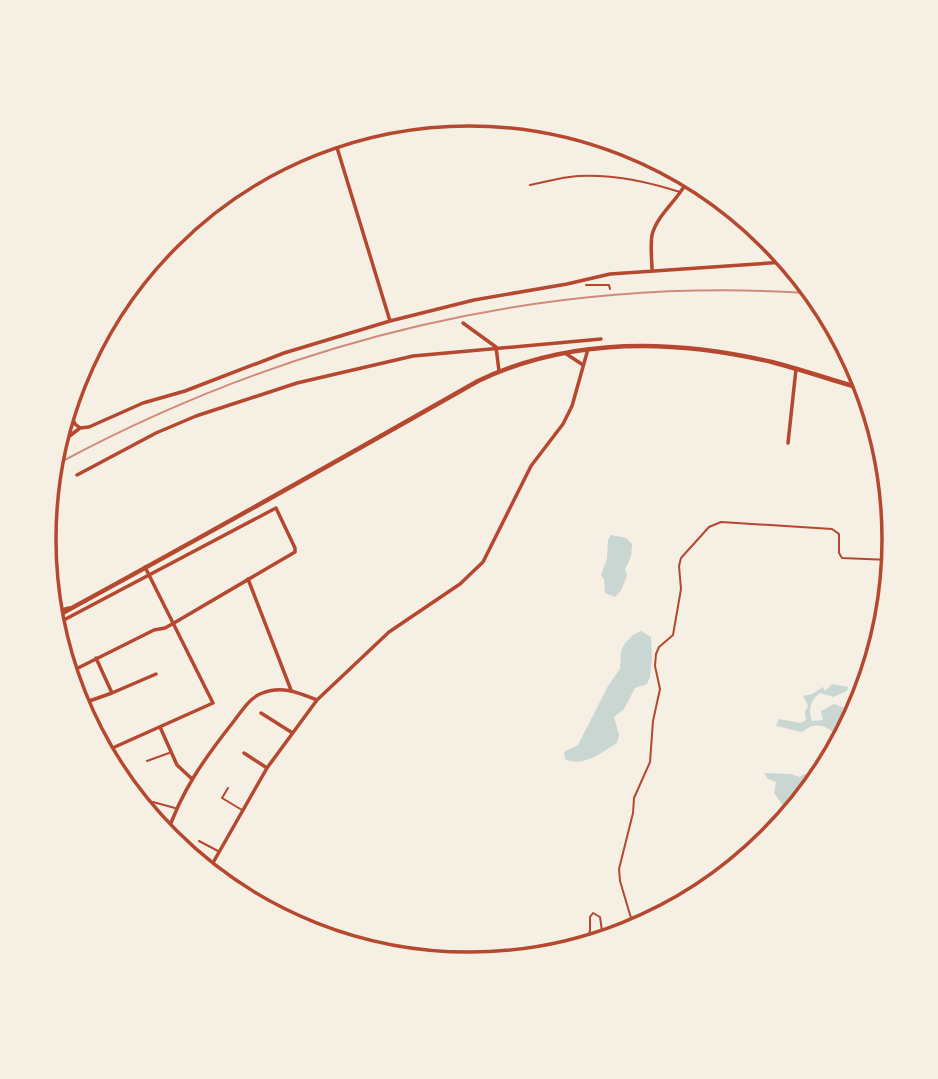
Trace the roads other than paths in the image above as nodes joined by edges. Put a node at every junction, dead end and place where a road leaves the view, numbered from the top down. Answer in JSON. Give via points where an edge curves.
{"nodes":[{"id":1,"x":337,"y":148,"type":"edge"},
{"id":2,"x":530,"y":185,"type":"dead end"},
{"id":3,"x":684,"y":187,"type":"edge"},
{"id":4,"x":681,"y":192,"type":"junction"},
{"id":5,"x":776,"y":263,"type":"edge"},
{"id":6,"x":652,"y":270,"type":"junction"},
{"id":7,"x":390,"y":321,"type":"junction"},
{"id":8,"x":463,"y":323,"type":"dead end"},
{"id":9,"x":601,"y":339,"type":"dead end"},
{"id":10,"x":496,"y":347,"type":"junction"},
{"id":11,"x":588,"y":348,"type":"junction"},
{"id":12,"x":559,"y":352,"type":"junction"},
{"id":13,"x":583,"y":365,"type":"junction"},
{"id":14,"x":796,"y":369,"type":"junction"},
{"id":15,"x":499,"y":371,"type":"junction"},
{"id":16,"x":853,"y":386,"type":"edge"},
{"id":17,"x":74,"y":421,"type":"edge"},
{"id":18,"x":80,"y":428,"type":"junction"},
{"id":19,"x":69,"y":436,"type":"edge"},
{"id":20,"x":788,"y":443,"type":"dead end"},
{"id":21,"x":77,"y":475,"type":"dead end"},
{"id":22,"x":145,"y":567,"type":"junction"},
{"id":23,"x":149,"y":575,"type":"junction"},
{"id":24,"x":248,"y":579,"type":"junction"},
{"id":25,"x":63,"y":611,"type":"edge"},
{"id":26,"x":64,"y":620,"type":"edge"},
{"id":27,"x":174,"y":623,"type":"junction"},
{"id":28,"x":96,"y":658,"type":"junction"},
{"id":29,"x":77,"y":668,"type":"edge"},
{"id":30,"x":156,"y":674,"type":"dead end"},
{"id":31,"x":291,"y":690,"type":"junction"},
{"id":32,"x":111,"y":693,"type":"junction"},
{"id":33,"x":317,"y":700,"type":"junction"},
{"id":34,"x":89,"y":701,"type":"edge"},
{"id":35,"x":261,"y":713,"type":"dead end"},
{"id":36,"x":160,"y":727,"type":"junction"},
{"id":37,"x":291,"y":732,"type":"junction"},
{"id":38,"x":112,"y":748,"type":"edge"},
{"id":39,"x":170,"y":752,"type":"junction"},
{"id":40,"x":244,"y":753,"type":"dead end"},
{"id":41,"x":147,"y":761,"type":"dead end"},
{"id":42,"x":267,"y":768,"type":"junction"},
{"id":43,"x":192,"y":779,"type":"junction"},
{"id":44,"x":228,"y":788,"type":"dead end"},
{"id":45,"x":152,"y":805,"type":"edge"},
{"id":46,"x":175,"y":808,"type":"junction"},
{"id":47,"x":243,"y":811,"type":"junction"},
{"id":48,"x":170,"y":825,"type":"edge"},
{"id":49,"x":199,"y":841,"type":"dead end"},
{"id":50,"x":219,"y":852,"type":"junction"},
{"id":51,"x":213,"y":863,"type":"edge"}],
"edges":[{"from":1,"to":7,"type":"street"},
{"from":2,"to":4,"type":"lane","via":[[578,176],[654,184]]},
{"from":3,"to":4,"type":"street"},
{"from":4,"to":6,"type":"street","via":[[656,224]]},
{"from":5,"to":6,"type":"street"},
{"from":6,"to":7,"type":"street","via":[[496,295]]},
{"from":7,"to":18,"type":"street","via":[[284,353]]},
{"from":8,"to":10,"type":"street"},
{"from":9,"to":10,"type":"street"},
{"from":10,"to":15,"type":"street"},
{"from":10,"to":21,"type":"street","via":[[395,360],[271,390],[156,433]]},
{"from":11,"to":12,"type":"main road"},
{"from":11,"to":13,"type":"street"},
{"from":11,"to":14,"type":"main road","via":[[671,348]]},
{"from":12,"to":13,"type":"street"},
{"from":12,"to":15,"type":"main road"},
{"from":13,"to":33,"type":"street","via":[[567,415],[531,466],[483,562],[467,579],[389,632]]},
{"from":14,"to":16,"type":"main road"},
{"from":14,"to":20,"type":"street"},
{"from":15,"to":22,"type":"main road"},
{"from":17,"to":18,"type":"street"},
{"from":18,"to":19,"type":"street"},
{"from":22,"to":23,"type":"street"},
{"from":22,"to":25,"type":"main road"},
{"from":23,"to":24,"type":"street","via":[[276,508],[295,552]]},
{"from":23,"to":26,"type":"street"},
{"from":23,"to":27,"type":"street"},
{"from":24,"to":27,"type":"street"},
{"from":24,"to":31,"type":"street"},
{"from":27,"to":28,"type":"street"},
{"from":27,"to":36,"type":"street","via":[[213,703]]},
{"from":28,"to":29,"type":"street"},
{"from":28,"to":32,"type":"street"},
{"from":30,"to":32,"type":"street"},
{"from":31,"to":33,"type":"street"},
{"from":31,"to":43,"type":"street","via":[[272,690],[254,697]]},
{"from":32,"to":34,"type":"street"},
{"from":33,"to":37,"type":"street"},
{"from":35,"to":37,"type":"street"},
{"from":36,"to":38,"type":"street"},
{"from":36,"to":39,"type":"street"},
{"from":37,"to":42,"type":"street"},
{"from":39,"to":41,"type":"lane"},
{"from":39,"to":43,"type":"street"},
{"from":40,"to":42,"type":"street"},
{"from":42,"to":47,"type":"street"},
{"from":43,"to":46,"type":"street"},
{"from":44,"to":47,"type":"lane","via":[[222,798]]},
{"from":45,"to":46,"type":"lane"},
{"from":46,"to":48,"type":"street"},
{"from":47,"to":50,"type":"street"},
{"from":49,"to":50,"type":"lane"},
{"from":50,"to":51,"type":"street"}]}
